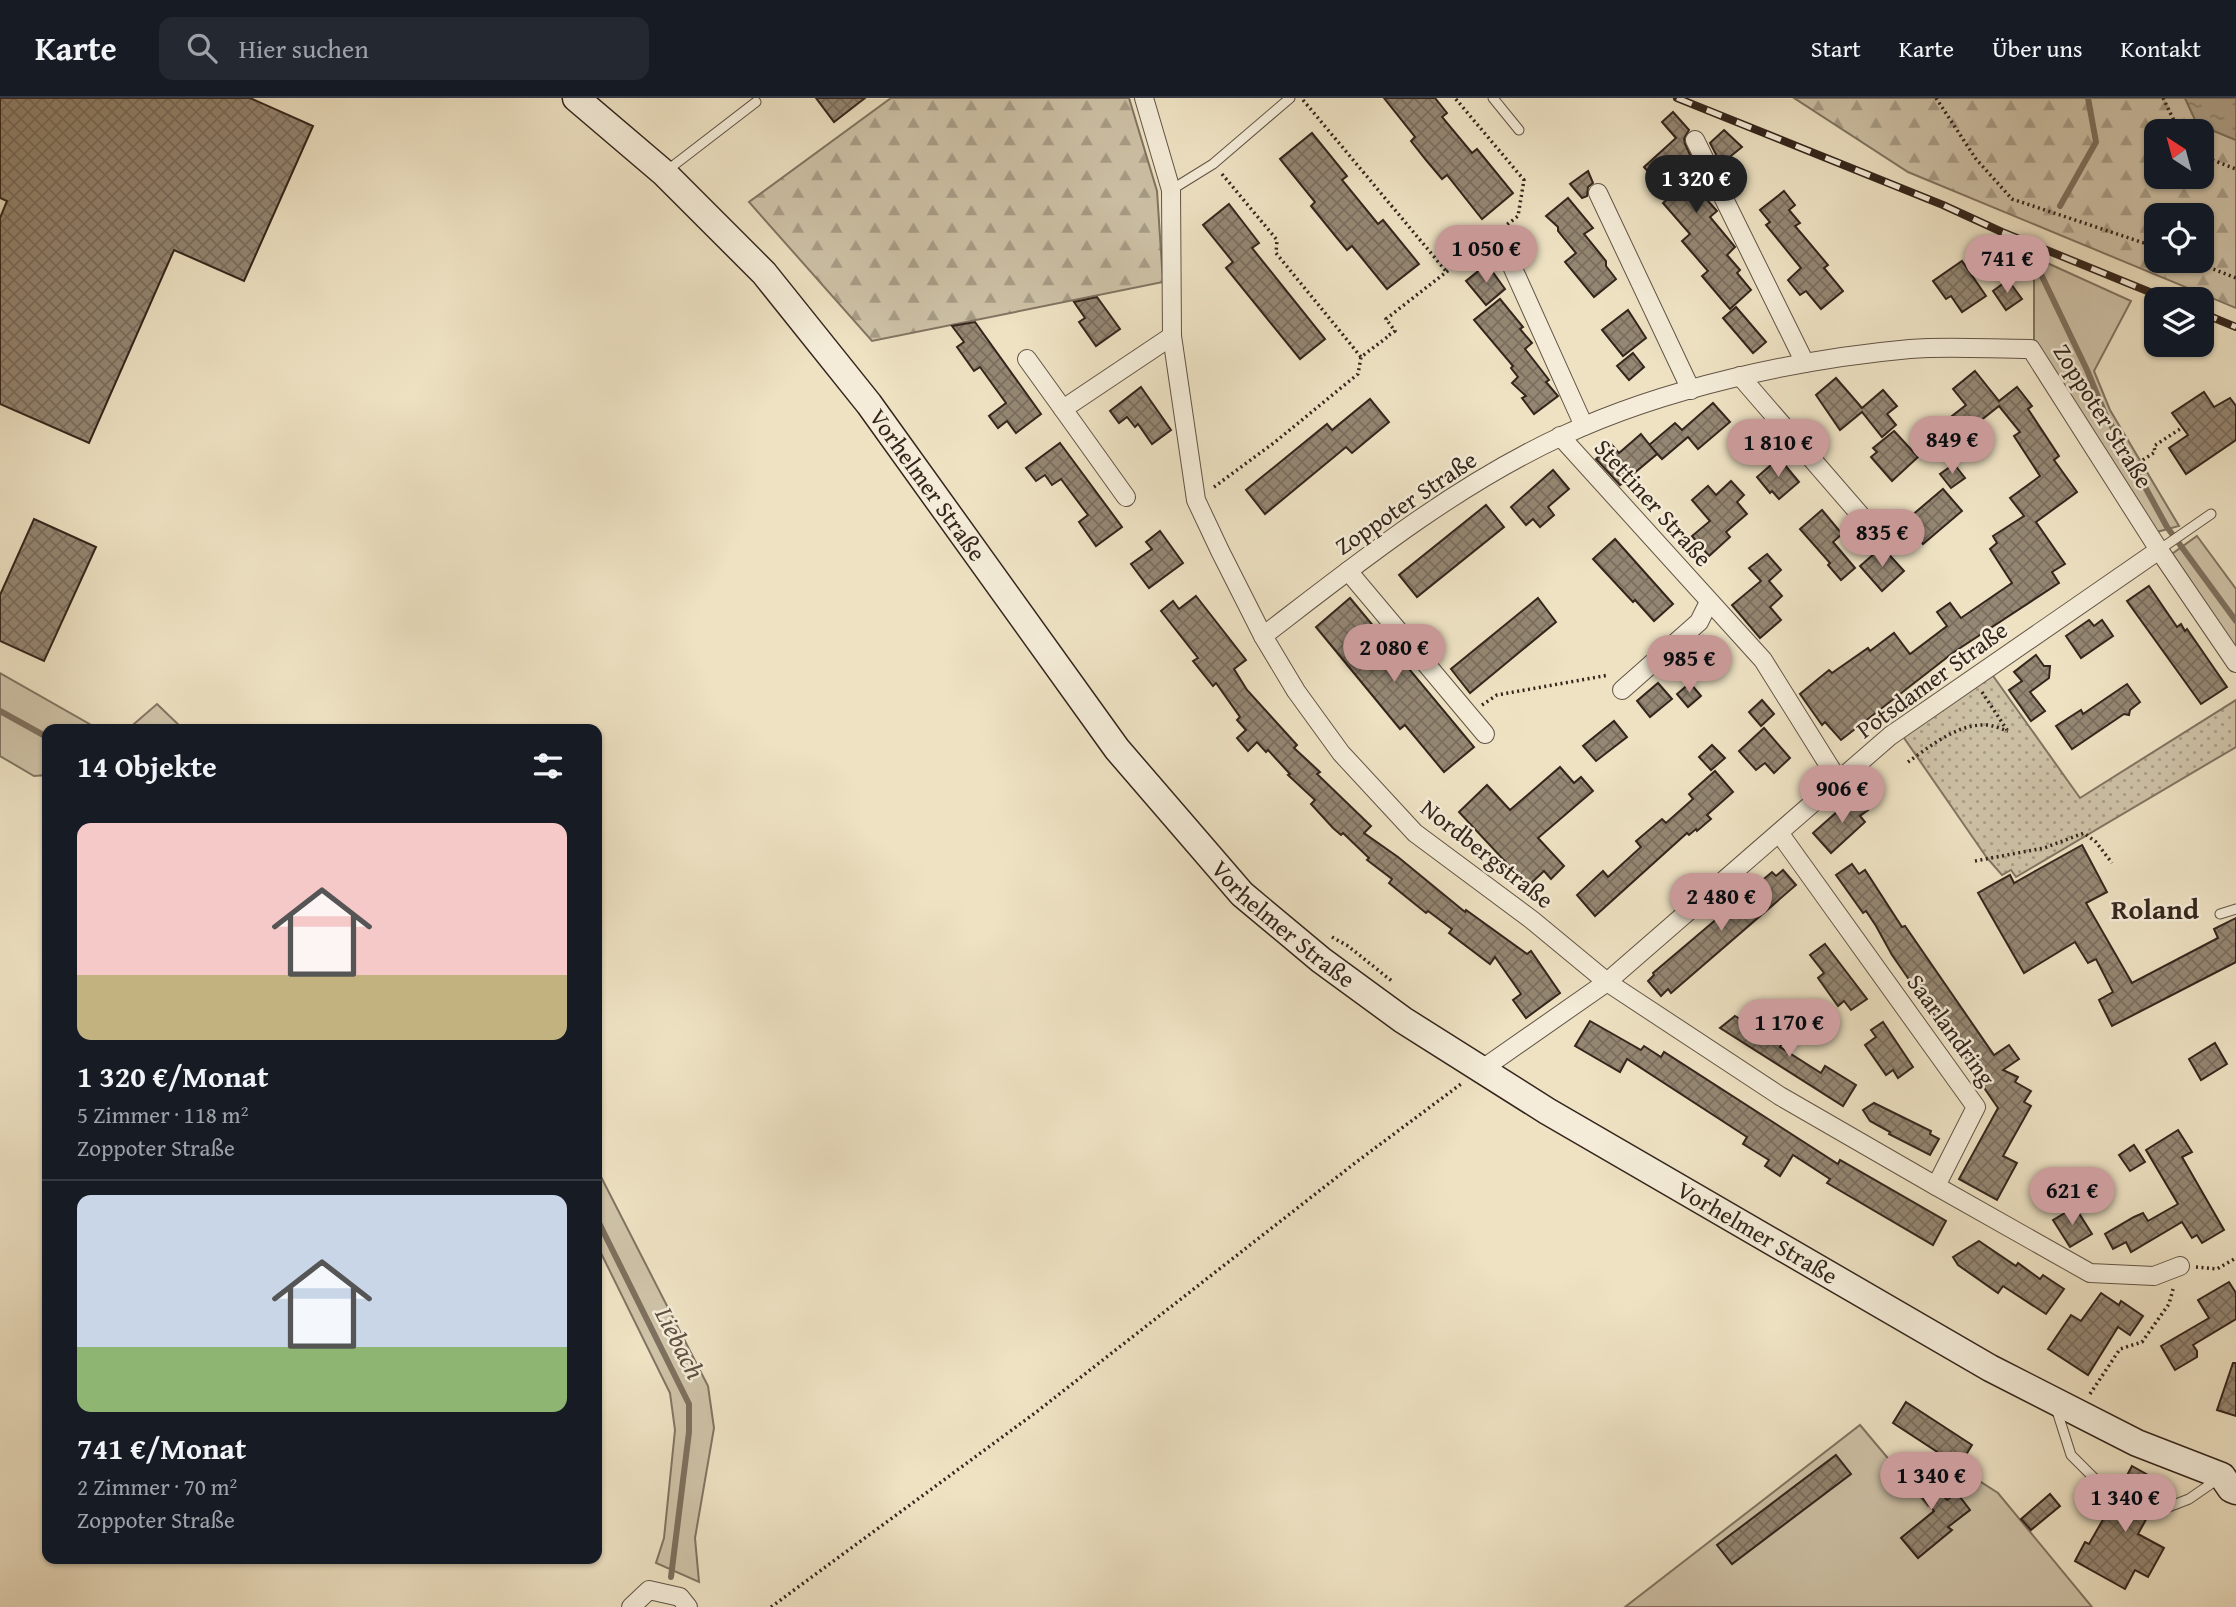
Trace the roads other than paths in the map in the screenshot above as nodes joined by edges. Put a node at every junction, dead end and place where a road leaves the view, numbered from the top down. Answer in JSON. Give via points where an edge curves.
{"nodes":[{"id":1,"x":576,"y":98,"type":"edge"},
{"id":2,"x":1144,"y":98,"type":"edge"},
{"id":3,"x":1290,"y":98,"type":"edge"},
{"id":4,"x":1493,"y":98,"type":"edge"},
{"id":5,"x":756,"y":102,"type":"dead end"},
{"id":6,"x":1519,"y":130,"type":"dead end"},
{"id":7,"x":1695,"y":140,"type":"dead end"},
{"id":8,"x":664,"y":173,"type":"junction"},
{"id":9,"x":1171,"y":190,"type":"junction"},
{"id":10,"x":1598,"y":193,"type":"dead end"},
{"id":11,"x":1506,"y":253,"type":"dead end"},
{"id":12,"x":1172,"y":337,"type":"junction"},
{"id":13,"x":1027,"y":359,"type":"dead end"},
{"id":14,"x":1805,"y":363,"type":"junction"},
{"id":15,"x":1740,"y":376,"type":"junction"},
{"id":16,"x":1691,"y":390,"type":"junction"},
{"id":17,"x":1063,"y":409,"type":"junction"},
{"id":18,"x":1584,"y":426,"type":"junction"},
{"id":19,"x":1560,"y":436,"type":"junction"},
{"id":20,"x":1126,"y":497,"type":"dead end"},
{"id":21,"x":2211,"y":514,"type":"dead end"},
{"id":22,"x":1869,"y":525,"type":"dead end"},
{"id":23,"x":2161,"y":548,"type":"junction"},
{"id":24,"x":1348,"y":571,"type":"junction"},
{"id":25,"x":1709,"y":602,"type":"junction"},
{"id":26,"x":1263,"y":635,"type":"junction"},
{"id":27,"x":2236,"y":663,"type":"edge"},
{"id":28,"x":1622,"y":690,"type":"dead end"},
{"id":29,"x":1485,"y":734,"type":"dead end"},
{"id":30,"x":1838,"y":780,"type":"junction"},
{"id":31,"x":1780,"y":834,"type":"junction"},
{"id":32,"x":2236,"y":909,"type":"edge"},
{"id":33,"x":2220,"y":914,"type":"dead end"},
{"id":34,"x":1607,"y":982,"type":"junction"},
{"id":35,"x":1481,"y":1070,"type":"junction"},
{"id":36,"x":1936,"y":1186,"type":"junction"},
{"id":37,"x":2180,"y":1266,"type":"road end"},
{"id":38,"x":2066,"y":1409,"type":"junction"},
{"id":39,"x":2231,"y":1480,"type":"edge"},
{"id":40,"x":2119,"y":1491,"type":"dead end"},
{"id":41,"x":2152,"y":1508,"type":"dead end"},
{"id":42,"x":631,"y":1607,"type":"edge"},
{"id":43,"x":688,"y":1607,"type":"edge"}],
"edges":[{"from":1,"to":8,"type":"main road","name":"Vorhelmer Straße"},
{"from":2,"to":9,"type":"street","name":"Nordbergstraße"},
{"from":3,"to":9,"type":"lane","via":[[1213,164]]},
{"from":4,"to":6,"type":"lane"},
{"from":5,"to":8,"type":"lane"},
{"from":7,"to":14,"type":"street"},
{"from":8,"to":35,"type":"main road","name":"Vorhelmer Straße","via":[[764,273],[861,394],[1117,749],[1242,894],[1392,1013]]},
{"from":9,"to":12,"type":"street","name":"Nordbergstraße"},
{"from":10,"to":16,"type":"street"},
{"from":11,"to":18,"type":"street"},
{"from":12,"to":17,"type":"street"},
{"from":12,"to":26,"type":"street","name":"Nordbergstraße","via":[[1196,500]]},
{"from":13,"to":17,"type":"street"},
{"from":14,"to":15,"type":"street","name":"Zoppoter Straße"},
{"from":14,"to":23,"type":"street","name":"Zoppoter Straße","via":[[1911,349],[2031,349]]},
{"from":15,"to":16,"type":"street","name":"Zoppoter Straße"},
{"from":15,"to":22,"type":"street"},
{"from":16,"to":18,"type":"street","name":"Zoppoter Straße"},
{"from":17,"to":20,"type":"street"},
{"from":18,"to":19,"type":"street","name":"Zoppoter Straße"},
{"from":19,"to":24,"type":"street","name":"Zoppoter Straße","via":[[1471,485]]},
{"from":19,"to":25,"type":"street","name":"Stettiner Straße"},
{"from":21,"to":23,"type":"lane"},
{"from":23,"to":27,"type":"street","name":"Zoppoter Straße"},
{"from":23,"to":30,"type":"street","name":"Potsdamer Straße","via":[[1890,736]]},
{"from":24,"to":26,"type":"street","name":"Zoppoter Straße"},
{"from":24,"to":29,"type":"street"},
{"from":25,"to":28,"type":"street","name":"Stettiner Straße","via":[[1699,622]]},
{"from":25,"to":30,"type":"street","name":"Stettiner Straße","via":[[1763,660]]},
{"from":26,"to":34,"type":"street","name":"Nordbergstraße","via":[[1341,753],[1415,832]]},
{"from":30,"to":31,"type":"street","name":"Potsdamer Straße"},
{"from":31,"to":34,"type":"street","name":"Potsdamer Straße"},
{"from":31,"to":36,"type":"street","name":"Saarlandring","via":[[1976,1107]]},
{"from":32,"to":33,"type":"lane"},
{"from":34,"to":35,"type":"street","name":"Potsdamer Straße"},
{"from":34,"to":36,"type":"street","via":[[1780,1097]]},
{"from":35,"to":38,"type":"main road","name":"Vorhelmer Straße"},
{"from":36,"to":37,"type":"street","via":[[2090,1273],[2154,1276]]},
{"from":38,"to":39,"type":"main road","name":"Vorhelmer Straße"},
{"from":38,"to":40,"type":"lane","via":[[2071,1455],[2094,1478]]},
{"from":39,"to":41,"type":"lane","via":[[2158,1511]]},
{"from":42,"to":43,"type":"street","via":[[649,1590],[680,1597]]}]}
